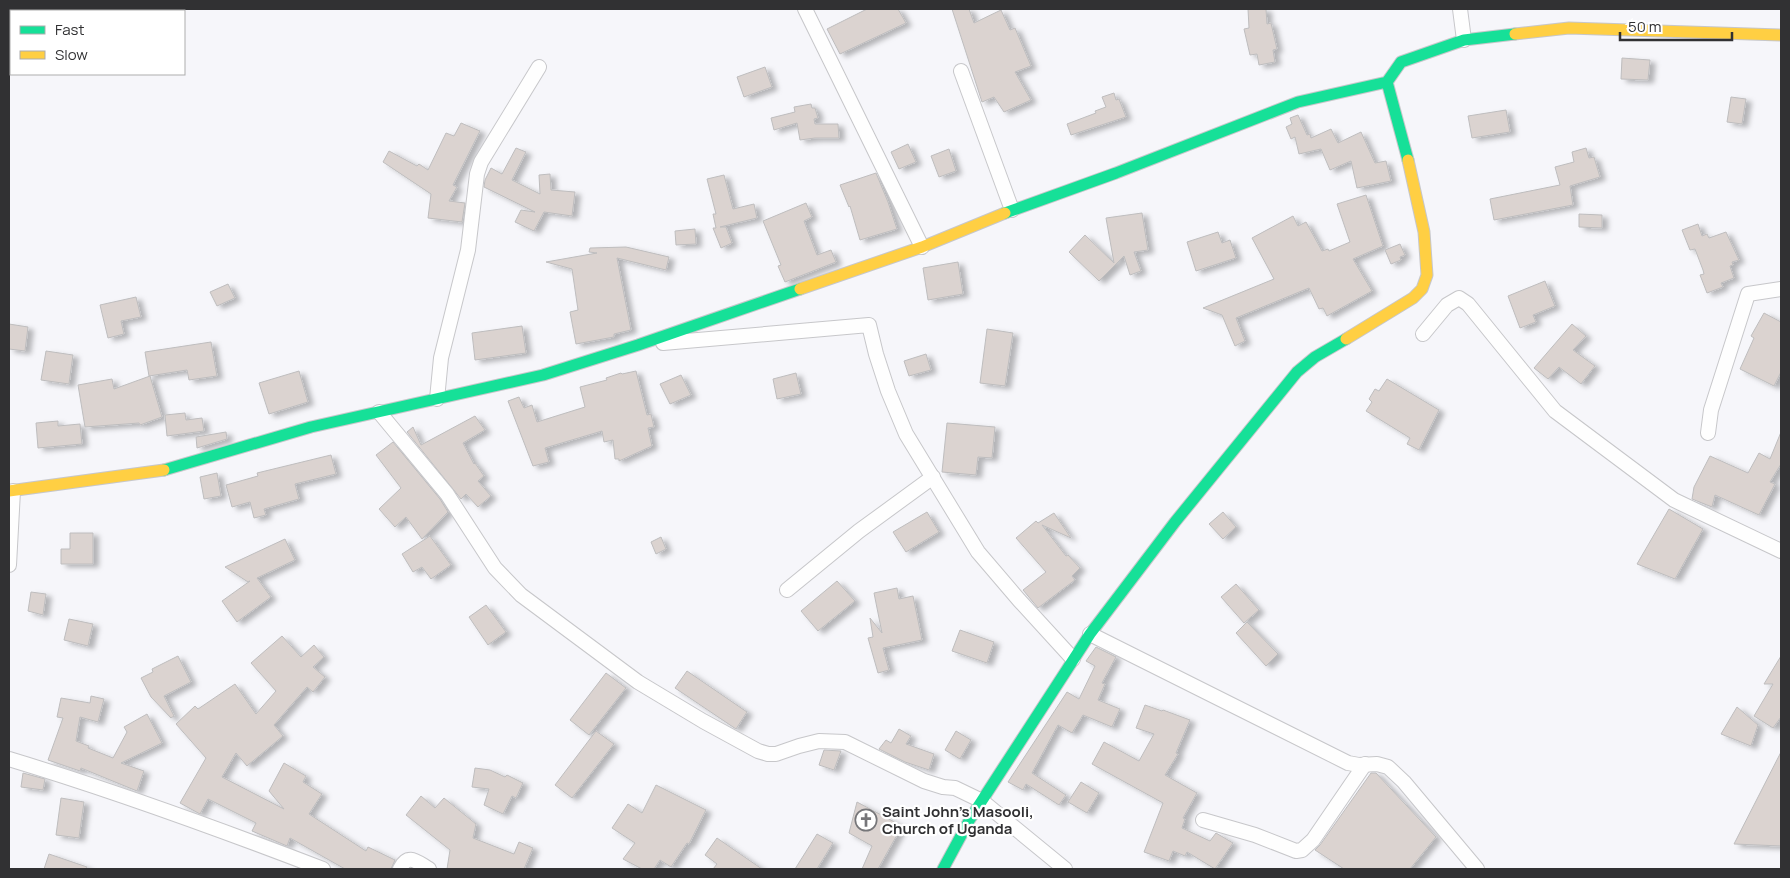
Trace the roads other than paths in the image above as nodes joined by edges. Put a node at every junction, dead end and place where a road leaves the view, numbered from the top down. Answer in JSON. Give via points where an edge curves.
{"nodes":[{"id":1,"x":805,"y":9,"type":"edge"},
{"id":2,"x":1460,"y":9,"type":"edge"},
{"id":3,"x":1781,"y":35,"type":"edge"},
{"id":4,"x":1464,"y":40,"type":"junction"},
{"id":5,"x":539,"y":67,"type":"dead end"},
{"id":6,"x":961,"y":71,"type":"dead end"},
{"id":7,"x":1388,"y":82,"type":"junction"},
{"id":8,"x":1012,"y":210,"type":"junction"},
{"id":9,"x":922,"y":246,"type":"junction"},
{"id":10,"x":1781,"y":289,"type":"edge"},
{"id":11,"x":1423,"y":334,"type":"dead end"},
{"id":12,"x":638,"y":345,"type":"junction"},
{"id":13,"x":437,"y":399,"type":"junction"},
{"id":14,"x":379,"y":412,"type":"junction"},
{"id":15,"x":1708,"y":433,"type":"dead end"},
{"id":16,"x":933,"y":477,"type":"junction"},
{"id":17,"x":11,"y":491,"type":"edge"},
{"id":18,"x":1781,"y":551,"type":"edge"},
{"id":19,"x":9,"y":565,"type":"edge"},
{"id":20,"x":787,"y":590,"type":"dead end"},
{"id":21,"x":1090,"y":634,"type":"junction"},
{"id":22,"x":1073,"y":659,"type":"junction"},
{"id":23,"x":9,"y":759,"type":"edge"},
{"id":24,"x":1365,"y":764,"type":"junction"},
{"id":25,"x":982,"y":801,"type":"junction"},
{"id":26,"x":1203,"y":820,"type":"dead end"},
{"id":27,"x":323,"y":869,"type":"edge"},
{"id":28,"x":400,"y":869,"type":"edge"},
{"id":29,"x":429,"y":869,"type":"edge"},
{"id":30,"x":942,"y":869,"type":"edge"},
{"id":31,"x":1064,"y":869,"type":"edge"},
{"id":32,"x":1477,"y":869,"type":"edge"}],
"edges":[{"from":1,"to":9,"type":"street"},
{"from":2,"to":4,"type":"street"},
{"from":3,"to":4,"type":"street","via":[[1569,28]]},
{"from":4,"to":7,"type":"street","via":[[1401,62]]},
{"from":5,"to":13,"type":"street","via":[[481,162],[477,174],[468,250],[441,358]]},
{"from":6,"to":8,"type":"street"},
{"from":7,"to":8,"type":"street","via":[[1298,102]]},
{"from":7,"to":21,"type":"street","via":[[1424,232],[1427,275],[1422,290],[1399,308],[1314,357],[1297,372],[1175,522]]},
{"from":8,"to":9,"type":"street"},
{"from":9,"to":12,"type":"street"},
{"from":10,"to":15,"type":"street","via":[[1748,294],[1711,410]]},
{"from":11,"to":18,"type":"street","via":[[1447,305],[1459,298],[1468,304],[1555,411],[1674,500]]},
{"from":12,"to":13,"type":"street","via":[[543,375]]},
{"from":12,"to":16,"type":"street","via":[[870,325],[885,382],[906,434]]},
{"from":13,"to":14,"type":"street"},
{"from":14,"to":17,"type":"street","via":[[163,470]]},
{"from":14,"to":25,"type":"street","via":[[447,494],[495,568],[521,595],[638,682],[703,721],[772,755],[819,742],[845,742],[924,780],[955,788]]},
{"from":16,"to":20,"type":"street","via":[[859,531]]},
{"from":16,"to":22,"type":"street","via":[[978,552]]},
{"from":17,"to":19,"type":"street"},
{"from":21,"to":22,"type":"street"},
{"from":21,"to":24,"type":"street","via":[[1348,764]]},
{"from":22,"to":25,"type":"street"},
{"from":23,"to":27,"type":"street","via":[[222,830]]},
{"from":24,"to":26,"type":"street","via":[[1313,840],[1302,850],[1289,850],[1255,835]]},
{"from":24,"to":32,"type":"street","via":[[1388,767],[1404,782]]},
{"from":25,"to":30,"type":"street"},
{"from":25,"to":31,"type":"street"},
{"from":28,"to":29,"type":"street","via":[[407,860]]}]}
